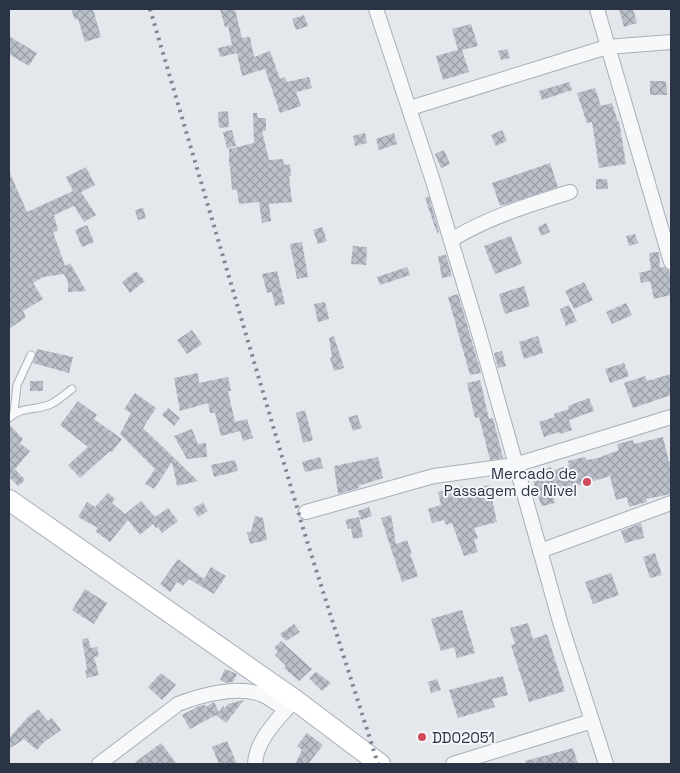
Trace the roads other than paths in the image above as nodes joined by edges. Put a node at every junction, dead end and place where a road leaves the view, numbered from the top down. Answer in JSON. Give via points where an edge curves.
{"nodes":[{"id":1,"x":376,"y":9,"type":"edge"},
{"id":2,"x":597,"y":9,"type":"edge"},
{"id":3,"x":671,"y":42,"type":"edge"},
{"id":4,"x":607,"y":47,"type":"junction"},
{"id":5,"x":410,"y":108,"type":"junction"},
{"id":6,"x":570,"y":192,"type":"dead end"},
{"id":7,"x":451,"y":240,"type":"junction"},
{"id":8,"x":671,"y":262,"type":"edge"},
{"id":9,"x":30,"y":355,"type":"dead end"},
{"id":10,"x":72,"y":389,"type":"dead end"},
{"id":11,"x":12,"y":415,"type":"edge"},
{"id":12,"x":671,"y":417,"type":"edge"},
{"id":13,"x":516,"y":464,"type":"junction"},
{"id":14,"x":9,"y":500,"type":"edge"},
{"id":15,"x":671,"y":502,"type":"edge"},
{"id":16,"x":306,"y":512,"type":"dead end"},
{"id":17,"x":540,"y":551,"type":"junction"},
{"id":18,"x":291,"y":705,"type":"junction"},
{"id":19,"x":592,"y":721,"type":"junction"},
{"id":20,"x":99,"y":764,"type":"edge"},
{"id":21,"x":255,"y":764,"type":"edge"},
{"id":22,"x":380,"y":764,"type":"edge"},
{"id":23,"x":453,"y":764,"type":"edge"},
{"id":24,"x":606,"y":764,"type":"edge"}],
"edges":[{"from":1,"to":5,"type":"street"},
{"from":2,"to":4,"type":"street"},
{"from":3,"to":4,"type":"street"},
{"from":4,"to":5,"type":"street"},
{"from":4,"to":8,"type":"street"},
{"from":5,"to":7,"type":"street"},
{"from":6,"to":7,"type":"street","via":[[512,210]]},
{"from":7,"to":13,"type":"street"},
{"from":9,"to":11,"type":"lane","via":[[17,385]]},
{"from":10,"to":11,"type":"lane","via":[[52,404]]},
{"from":12,"to":13,"type":"street"},
{"from":13,"to":16,"type":"street","via":[[434,476]]},
{"from":13,"to":17,"type":"street"},
{"from":14,"to":18,"type":"main road"},
{"from":15,"to":17,"type":"street"},
{"from":17,"to":19,"type":"street"},
{"from":18,"to":20,"type":"street","via":[[241,691],[212,693],[192,699],[178,704]]},
{"from":18,"to":21,"type":"street","via":[[267,733],[255,756]]},
{"from":18,"to":22,"type":"main road"},
{"from":19,"to":23,"type":"street"},
{"from":19,"to":24,"type":"street"}]}
